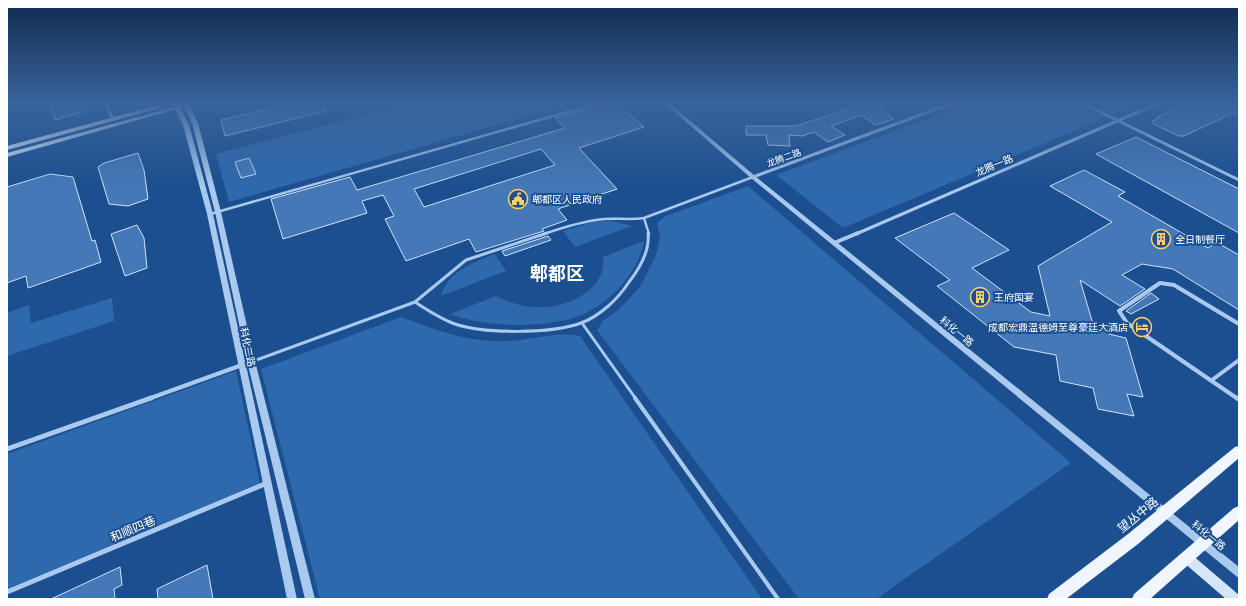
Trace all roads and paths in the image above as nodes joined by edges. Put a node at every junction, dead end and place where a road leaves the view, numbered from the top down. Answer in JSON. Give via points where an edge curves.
{"nodes":[{"id":1,"x":72,"y":130,"type":"edge"},
{"id":2,"x":89,"y":130,"type":"edge"},
{"id":3,"x":188,"y":130,"type":"edge"},
{"id":4,"x":197,"y":130,"type":"edge"},
{"id":5,"x":503,"y":130,"type":"edge"},
{"id":6,"x":698,"y":130,"type":"edge"},
{"id":7,"x":879,"y":130,"type":"edge"},
{"id":8,"x":1096,"y":130,"type":"edge"},
{"id":9,"x":1137,"y":130,"type":"edge"},
{"id":10,"x":7,"y":148,"type":"edge"},
{"id":11,"x":7,"y":155,"type":"edge"},
{"id":12,"x":753,"y":177,"type":"junction"},
{"id":13,"x":1239,"y":180,"type":"edge"},
{"id":14,"x":214,"y":213,"type":"junction"},
{"id":15,"x":644,"y":218,"type":"junction"},
{"id":16,"x":834,"y":243,"type":"junction"},
{"id":17,"x":415,"y":302,"type":"junction"},
{"id":18,"x":582,"y":323,"type":"junction"},
{"id":19,"x":1239,"y":324,"type":"edge"},
{"id":20,"x":1239,"y":360,"type":"edge"},
{"id":21,"x":251,"y":361,"type":"junction"},
{"id":22,"x":242,"y":365,"type":"junction"},
{"id":23,"x":1212,"y":380,"type":"junction"},
{"id":24,"x":1239,"y":399,"type":"edge"},
{"id":25,"x":7,"y":449,"type":"edge"},
{"id":26,"x":1239,"y":451,"type":"edge"},
{"id":27,"x":267,"y":483,"type":"junction"},
{"id":28,"x":1166,"y":512,"type":"junction"},
{"id":29,"x":1239,"y":512,"type":"edge"},
{"id":30,"x":1204,"y":543,"type":"junction"},
{"id":31,"x":1187,"y":558,"type":"junction"},
{"id":32,"x":1239,"y":572,"type":"edge"},
{"id":33,"x":7,"y":592,"type":"edge"},
{"id":34,"x":292,"y":599,"type":"edge"},
{"id":35,"x":310,"y":599,"type":"edge"},
{"id":36,"x":778,"y":599,"type":"edge"},
{"id":37,"x":1054,"y":599,"type":"edge"},
{"id":38,"x":1139,"y":599,"type":"edge"},
{"id":39,"x":1235,"y":599,"type":"edge"}],
"edges":[{"from":1,"to":10,"type":"main road"},
{"from":2,"to":11,"type":"main road"},
{"from":3,"to":14,"type":"street","name":"科化二路"},
{"from":4,"to":14,"type":"street"},
{"from":5,"to":14,"type":"lane"},
{"from":6,"to":12,"type":"street","name":"科化一路"},
{"from":7,"to":12,"type":"street","name":"龙腾二路"},
{"from":8,"to":16,"type":"street","name":"龙腾一路"},
{"from":9,"to":13,"type":"street"},
{"from":12,"to":15,"type":"lane"},
{"from":12,"to":16,"type":"street","name":"科化一路"},
{"from":14,"to":21,"type":"street"},
{"from":14,"to":22,"type":"street","name":"科化二路"},
{"from":15,"to":17,"type":"lane","via":[[575,223],[466,260]]},
{"from":15,"to":18,"type":"lane","via":[[649,229],[649,240],[635,277],[603,310]]},
{"from":16,"to":28,"type":"street","name":"科化一路"},
{"from":17,"to":18,"type":"lane","via":[[454,324],[480,329],[516,331]]},
{"from":17,"to":21,"type":"lane"},
{"from":18,"to":36,"type":"lane"},
{"from":19,"to":23,"type":"street","via":[[1174,285],[1160,283],[1119,311],[1127,323]]},
{"from":20,"to":23,"type":"street"},
{"from":21,"to":22,"type":"lane"},
{"from":21,"to":35,"type":"street"},
{"from":22,"to":25,"type":"street"},
{"from":22,"to":27,"type":"street","name":"科化二路"},
{"from":23,"to":24,"type":"street"},
{"from":26,"to":28,"type":"main road","name":"望丛中路"},
{"from":27,"to":33,"type":"street","name":"和顺四巷"},
{"from":27,"to":34,"type":"street","name":"科化二路"},
{"from":28,"to":30,"type":"street","name":"科化一路"},
{"from":28,"to":37,"type":"main road","name":"望丛中路"},
{"from":29,"to":30,"type":"main road"},
{"from":30,"to":31,"type":"main road"},
{"from":30,"to":32,"type":"street","name":"科化一路"},
{"from":31,"to":38,"type":"main road"},
{"from":31,"to":39,"type":"main road"}]}
